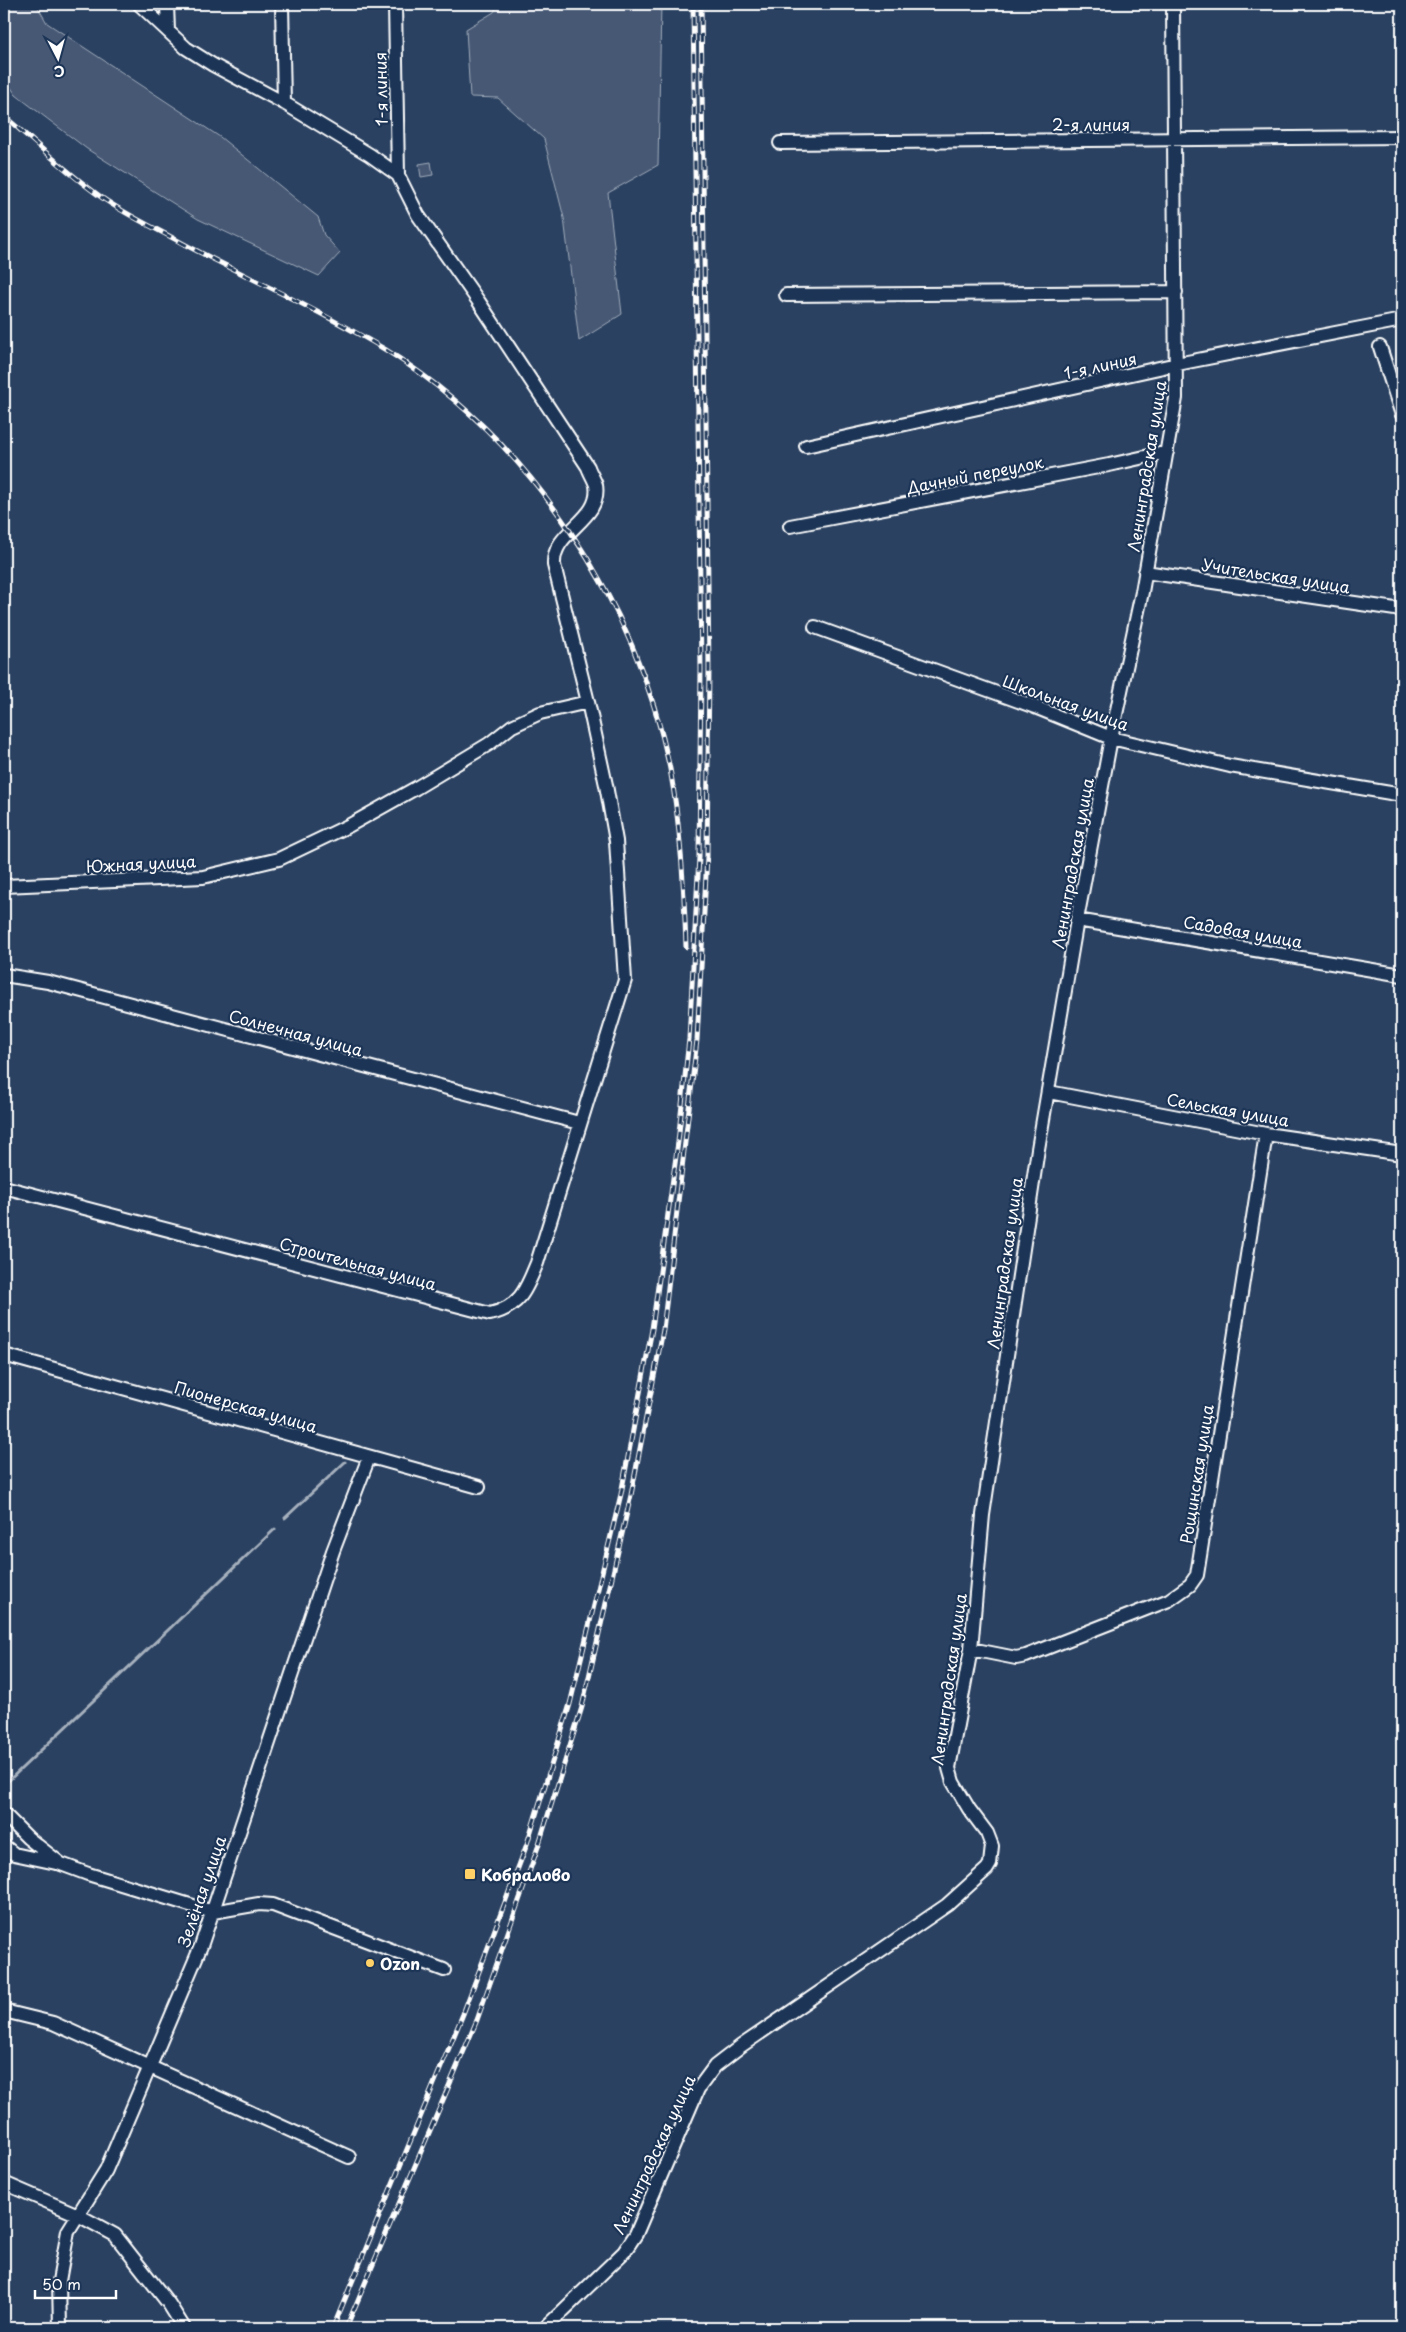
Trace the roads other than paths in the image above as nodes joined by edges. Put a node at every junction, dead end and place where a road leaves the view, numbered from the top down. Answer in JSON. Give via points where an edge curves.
{"nodes":[{"id":1,"x":139,"y":4,"type":"edge"},
{"id":2,"x":167,"y":4,"type":"edge"},
{"id":3,"x":282,"y":4,"type":"edge"},
{"id":4,"x":395,"y":4,"type":"edge"},
{"id":5,"x":1173,"y":4,"type":"edge"},
{"id":6,"x":168,"y":31,"type":"junction"},
{"id":7,"x":284,"y":103,"type":"junction"},
{"id":8,"x":1402,"y":137,"type":"edge"},
{"id":9,"x":1175,"y":140,"type":"junction"},
{"id":10,"x":780,"y":143,"type":"dead end"},
{"id":11,"x":398,"y":174,"type":"junction"},
{"id":12,"x":1176,"y":292,"type":"junction"},
{"id":13,"x":786,"y":294,"type":"dead end"},
{"id":14,"x":1402,"y":320,"type":"edge"},
{"id":15,"x":1380,"y":347,"type":"dead end"},
{"id":16,"x":1177,"y":364,"type":"junction"},
{"id":17,"x":1402,"y":414,"type":"edge"},
{"id":18,"x":806,"y":446,"type":"dead end"},
{"id":19,"x":1167,"y":452,"type":"junction"},
{"id":20,"x":790,"y":526,"type":"dead end"},
{"id":21,"x":1145,"y":572,"type":"junction"},
{"id":22,"x":1402,"y":610,"type":"edge"},
{"id":23,"x":815,"y":627,"type":"dead end"},
{"id":24,"x":588,"y":702,"type":"junction"},
{"id":25,"x":1111,"y":738,"type":"junction"},
{"id":26,"x":1402,"y":795,"type":"edge"},
{"id":27,"x":4,"y":886,"type":"edge"},
{"id":28,"x":1077,"y":920,"type":"junction"},
{"id":29,"x":1402,"y":975,"type":"edge"},
{"id":30,"x":4,"y":976,"type":"edge"},
{"id":31,"x":1049,"y":1092,"type":"junction"},
{"id":32,"x":579,"y":1123,"type":"junction"},
{"id":33,"x":1266,"y":1134,"type":"junction"},
{"id":34,"x":1402,"y":1154,"type":"edge"},
{"id":35,"x":4,"y":1187,"type":"edge"},
{"id":36,"x":4,"y":1355,"type":"edge"},
{"id":37,"x":369,"y":1457,"type":"junction"},
{"id":38,"x":479,"y":1487,"type":"dead end"},
{"id":39,"x":971,"y":1649,"type":"junction"},
{"id":40,"x":4,"y":1814,"type":"edge"},
{"id":41,"x":14,"y":1825,"type":"junction"},
{"id":42,"x":4,"y":1842,"type":"edge"},
{"id":43,"x":4,"y":1846,"type":"edge"},
{"id":44,"x":61,"y":1864,"type":"junction"},
{"id":45,"x":213,"y":1912,"type":"junction"},
{"id":46,"x":444,"y":1970,"type":"dead end"},
{"id":47,"x":4,"y":2011,"type":"edge"},
{"id":48,"x":150,"y":2066,"type":"junction"},
{"id":49,"x":349,"y":2157,"type":"dead end"},
{"id":50,"x":4,"y":2184,"type":"edge"},
{"id":51,"x":76,"y":2214,"type":"junction"},
{"id":52,"x":60,"y":2328,"type":"edge"},
{"id":53,"x":184,"y":2328,"type":"edge"},
{"id":54,"x":546,"y":2328,"type":"edge"}],
"edges":[{"from":1,"to":6,"type":"street"},
{"from":2,"to":6,"type":"street"},
{"from":3,"to":7,"type":"street"},
{"from":4,"to":11,"type":"street","name":"1-я линия"},
{"from":5,"to":9,"type":"street","name":"Ленинградская улица"},
{"from":6,"to":7,"type":"street","via":[[186,48],[213,65]]},
{"from":7,"to":11,"type":"street"},
{"from":8,"to":9,"type":"street","name":"2-я линия"},
{"from":9,"to":10,"type":"street","name":"2-я линия"},
{"from":9,"to":12,"type":"street","name":"Ленинградская улица"},
{"from":11,"to":24,"type":"street","name":"Строительная улица","via":[[418,216],[558,420],[596,485],[595,500],[586,516],[558,543],[553,554]]},
{"from":12,"to":13,"type":"street"},
{"from":12,"to":16,"type":"street","name":"Ленинградская улица"},
{"from":14,"to":16,"type":"street","name":"1-я линия"},
{"from":15,"to":17,"type":"street"},
{"from":16,"to":18,"type":"street","name":"1-я линия"},
{"from":16,"to":19,"type":"street","name":"Ленинградская улица","via":[[1176,398]]},
{"from":19,"to":20,"type":"street","name":"Дачный переулок"},
{"from":19,"to":21,"type":"street","name":"Ленинградская улица"},
{"from":21,"to":22,"type":"street","name":"Учительская улица"},
{"from":21,"to":25,"type":"street","name":"Ленинградская улица"},
{"from":23,"to":25,"type":"street","name":"Школьная улица"},
{"from":24,"to":27,"type":"street","name":"Южная улица","via":[[540,713],[512,726],[489,744],[416,788],[279,859],[204,876]]},
{"from":24,"to":32,"type":"street","name":"Строительная улица","via":[[616,841],[625,980]]},
{"from":25,"to":26,"type":"street","name":"Школьная улица","via":[[1230,766]]},
{"from":25,"to":28,"type":"street","name":"Ленинградская улица"},
{"from":28,"to":29,"type":"street","name":"Садовая улица"},
{"from":28,"to":31,"type":"street","name":"Ленинградская улица"},
{"from":30,"to":32,"type":"street","name":"Солнечная улица","via":[[48,982]]},
{"from":31,"to":33,"type":"street","name":"Сельская улица"},
{"from":31,"to":39,"type":"street","name":"Ленинградская улица","via":[[1036,1158],[983,1515]]},
{"from":32,"to":35,"type":"street","name":"Строительная улица","via":[[527,1287],[516,1304],[490,1314]]},
{"from":33,"to":34,"type":"street","name":"Сельская улица"},
{"from":33,"to":39,"type":"street","name":"Рощинская улица","via":[[1197,1575],[1190,1585],[1169,1600],[1026,1656],[1016,1658]]},
{"from":36,"to":37,"type":"street","name":"Пионерская улица"},
{"from":37,"to":38,"type":"street","name":"Пионерская улица"},
{"from":37,"to":45,"type":"street","name":"Зелёная улица","via":[[333,1551]]},
{"from":39,"to":54,"type":"street","name":"Ленинградская улица","via":[[948,1768],[953,1782],[992,1846],[990,1864],[947,1905],[715,2066],[698,2088],[632,2240],[624,2252]]},
{"from":40,"to":41,"type":"street"},
{"from":41,"to":42,"type":"street"},
{"from":41,"to":44,"type":"street"},
{"from":43,"to":44,"type":"street","via":[[14,1854]]},
{"from":44,"to":45,"type":"street"},
{"from":45,"to":46,"type":"street","via":[[259,1904],[273,1905]]},
{"from":45,"to":48,"type":"street","name":"Зелёная улица"},
{"from":47,"to":48,"type":"street","via":[[53,2023]]},
{"from":48,"to":49,"type":"street"},
{"from":48,"to":51,"type":"street","name":"Зелёная улица","via":[[106,2170]]},
{"from":50,"to":51,"type":"street"},
{"from":51,"to":52,"type":"street","name":"Зелёная улица","via":[[63,2249]]},
{"from":51,"to":53,"type":"street","via":[[115,2235]]}]}
